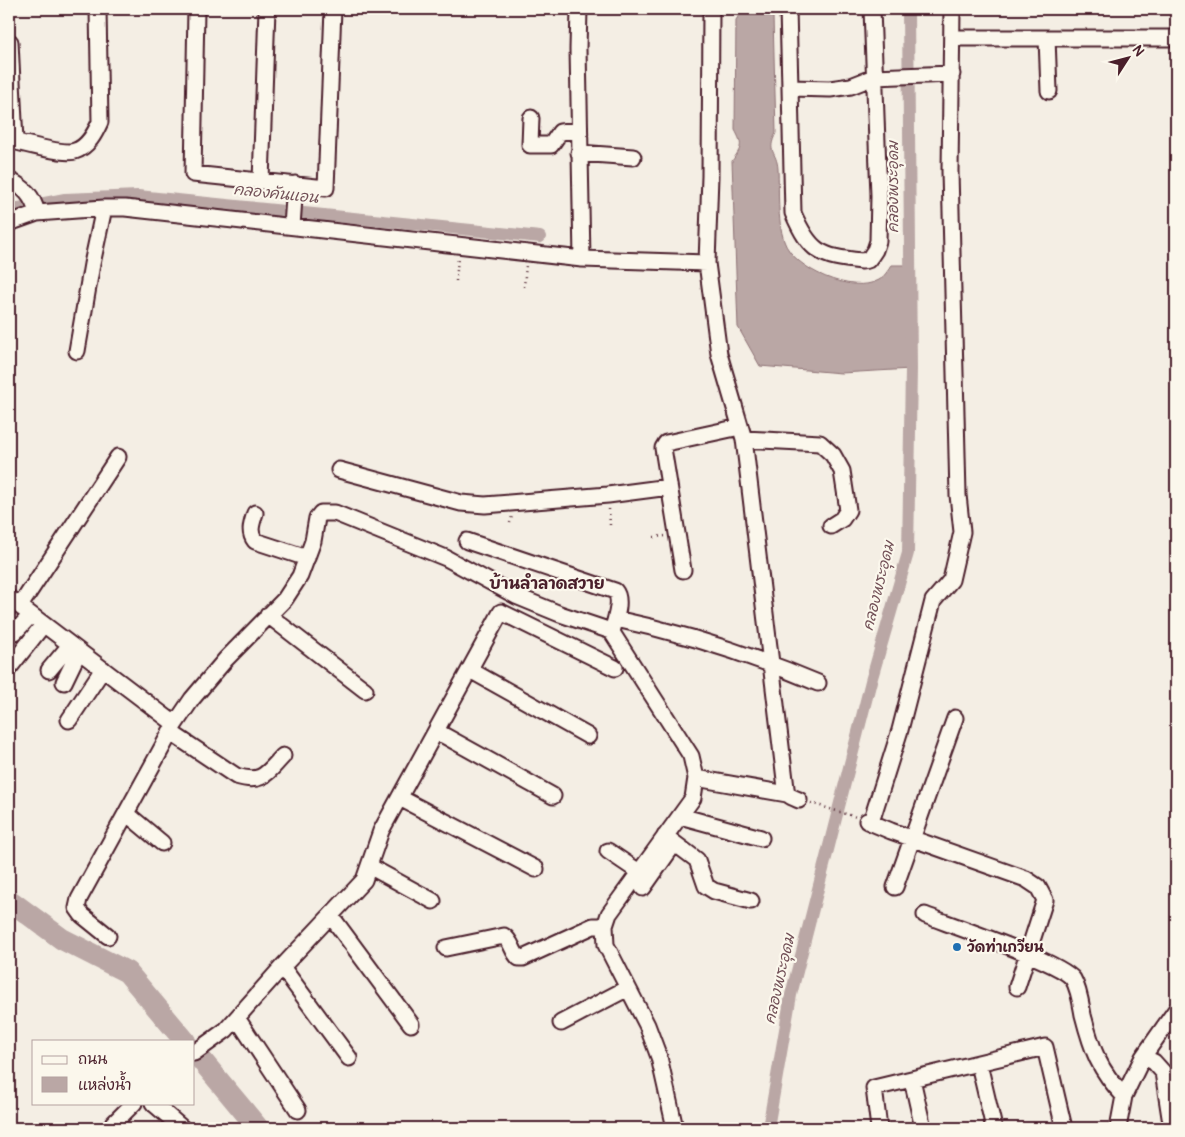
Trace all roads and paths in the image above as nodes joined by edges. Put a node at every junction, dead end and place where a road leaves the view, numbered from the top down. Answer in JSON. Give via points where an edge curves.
{"nodes":[{"id":1,"x":98,"y":9,"type":"edge"},
{"id":2,"x":196,"y":9,"type":"edge"},
{"id":3,"x":267,"y":9,"type":"edge"},
{"id":4,"x":334,"y":9,"type":"edge"},
{"id":5,"x":579,"y":9,"type":"edge"},
{"id":6,"x":710,"y":9,"type":"edge"},
{"id":7,"x":788,"y":9,"type":"edge"},
{"id":8,"x":872,"y":9,"type":"edge"},
{"id":9,"x":952,"y":9,"type":"edge"},
{"id":10,"x":953,"y":38,"type":"junction"},
{"id":11,"x":1047,"y":38,"type":"junction"},
{"id":12,"x":1176,"y":38,"type":"edge"},
{"id":13,"x":10,"y":42,"type":"dead end"},
{"id":14,"x":945,"y":74,"type":"junction"},
{"id":15,"x":878,"y":76,"type":"junction"},
{"id":16,"x":790,"y":88,"type":"junction"},
{"id":17,"x":1049,"y":91,"type":"dead end"},
{"id":18,"x":531,"y":118,"type":"dead end"},
{"id":19,"x":579,"y":130,"type":"junction"},
{"id":20,"x":12,"y":141,"type":"edge"},
{"id":21,"x":579,"y":153,"type":"junction"},
{"id":22,"x":633,"y":157,"type":"dead end"},
{"id":23,"x":9,"y":180,"type":"edge"},
{"id":24,"x":261,"y":181,"type":"junction"},
{"id":25,"x":295,"y":185,"type":"junction"},
{"id":26,"x":34,"y":205,"type":"junction"},
{"id":27,"x":104,"y":208,"type":"junction"},
{"id":28,"x":9,"y":222,"type":"edge"},
{"id":29,"x":292,"y":226,"type":"junction"},
{"id":30,"x":460,"y":244,"type":"junction"},
{"id":31,"x":528,"y":252,"type":"junction"},
{"id":32,"x":582,"y":259,"type":"junction"},
{"id":33,"x":707,"y":263,"type":"junction"},
{"id":34,"x":456,"y":282,"type":"dead end"},
{"id":35,"x":524,"y":288,"type":"dead end"},
{"id":36,"x":76,"y":351,"type":"dead end"},
{"id":37,"x":742,"y":433,"type":"junction"},
{"id":38,"x":118,"y":457,"type":"dead end"},
{"id":39,"x":340,"y":470,"type":"dead end"},
{"id":40,"x":670,"y":487,"type":"junction"},
{"id":41,"x":255,"y":513,"type":"dead end"},
{"id":42,"x":831,"y":526,"type":"dead end"},
{"id":43,"x":467,"y":541,"type":"dead end"},
{"id":44,"x":307,"y":558,"type":"junction"},
{"id":45,"x":683,"y":570,"type":"dead end"},
{"id":46,"x":26,"y":611,"type":"edge"},
{"id":47,"x":268,"y":615,"type":"junction"},
{"id":48,"x":614,"y":626,"type":"junction"},
{"id":49,"x":9,"y":634,"type":"edge"},
{"id":50,"x":74,"y":648,"type":"junction"},
{"id":51,"x":770,"y":663,"type":"junction"},
{"id":52,"x":9,"y":668,"type":"edge"},
{"id":53,"x":615,"y":668,"type":"dead end"},
{"id":54,"x":103,"y":669,"type":"junction"},
{"id":55,"x":50,"y":670,"type":"dead end"},
{"id":56,"x":470,"y":670,"type":"junction"},
{"id":57,"x":64,"y":682,"type":"dead end"},
{"id":58,"x":818,"y":683,"type":"dead end"},
{"id":59,"x":365,"y":690,"type":"dead end"},
{"id":60,"x":955,"y":718,"type":"dead end"},
{"id":61,"x":69,"y":720,"type":"dead end"},
{"id":62,"x":173,"y":728,"type":"junction"},
{"id":63,"x":436,"y":731,"type":"junction"},
{"id":64,"x":588,"y":736,"type":"dead end"},
{"id":65,"x":283,"y":756,"type":"dead end"},
{"id":66,"x":696,"y":778,"type":"junction"},
{"id":67,"x":554,"y":796,"type":"dead end"},
{"id":68,"x":793,"y":797,"type":"junction"},
{"id":69,"x":400,"y":798,"type":"junction"},
{"id":70,"x":126,"y":813,"type":"junction"},
{"id":71,"x":680,"y":816,"type":"junction"},
{"id":72,"x":869,"y":821,"type":"junction"},
{"id":73,"x":760,"y":838,"type":"dead end"},
{"id":74,"x":912,"y":838,"type":"junction"},
{"id":75,"x":670,"y":840,"type":"junction"},
{"id":76,"x":162,"y":843,"type":"dead end"},
{"id":77,"x":608,"y":851,"type":"dead end"},
{"id":78,"x":369,"y":866,"type":"junction"},
{"id":79,"x":536,"y":869,"type":"dead end"},
{"id":80,"x":639,"y":872,"type":"junction"},
{"id":81,"x":895,"y":887,"type":"dead end"},
{"id":82,"x":643,"y":888,"type":"dead end"},
{"id":83,"x":433,"y":901,"type":"dead end"},
{"id":84,"x":751,"y":901,"type":"dead end"},
{"id":85,"x":925,"y":915,"type":"dead end"},
{"id":86,"x":331,"y":916,"type":"junction"},
{"id":87,"x":605,"y":926,"type":"junction"},
{"id":88,"x":108,"y":936,"type":"dead end"},
{"id":89,"x":446,"y":948,"type":"dead end"},
{"id":90,"x":1028,"y":954,"type":"junction"},
{"id":91,"x":282,"y":967,"type":"junction"},
{"id":92,"x":1016,"y":986,"type":"dead end"},
{"id":93,"x":628,"y":988,"type":"junction"},
{"id":94,"x":1176,"y":1010,"type":"edge"},
{"id":95,"x":237,"y":1018,"type":"junction"},
{"id":96,"x":561,"y":1023,"type":"dead end"},
{"id":97,"x":411,"y":1024,"type":"dead end"},
{"id":98,"x":195,"y":1052,"type":"edge"},
{"id":99,"x":1143,"y":1057,"type":"junction"},
{"id":100,"x":349,"y":1058,"type":"dead end"},
{"id":101,"x":979,"y":1064,"type":"junction"},
{"id":102,"x":912,"y":1080,"type":"junction"},
{"id":103,"x":1124,"y":1096,"type":"junction"},
{"id":104,"x":133,"y":1104,"type":"edge"},
{"id":105,"x":154,"y":1104,"type":"edge"},
{"id":106,"x":298,"y":1110,"type":"dead end"},
{"id":107,"x":109,"y":1128,"type":"edge"},
{"id":108,"x":182,"y":1128,"type":"edge"},
{"id":109,"x":675,"y":1128,"type":"edge"},
{"id":110,"x":879,"y":1128,"type":"edge"},
{"id":111,"x":923,"y":1128,"type":"edge"},
{"id":112,"x":994,"y":1128,"type":"edge"},
{"id":113,"x":1064,"y":1128,"type":"edge"},
{"id":114,"x":1118,"y":1128,"type":"edge"},
{"id":115,"x":1174,"y":1128,"type":"edge"}],
"edges":[{"from":1,"to":20,"type":"street","via":[[100,122],[96,132],[74,152]]},
{"from":2,"to":24,"type":"street","via":[[193,174]]},
{"from":3,"to":24,"type":"street"},
{"from":4,"to":25,"type":"street","via":[[326,188]]},
{"from":5,"to":19,"type":"street"},
{"from":6,"to":33,"type":"street"},
{"from":7,"to":16,"type":"street"},
{"from":8,"to":15,"type":"street"},
{"from":9,"to":10,"type":"street"},
{"from":10,"to":11,"type":"street"},
{"from":10,"to":14,"type":"street"},
{"from":11,"to":12,"type":"street"},
{"from":11,"to":17,"type":"street"},
{"from":13,"to":20,"type":"street"},
{"from":14,"to":15,"type":"street"},
{"from":14,"to":72,"type":"street","via":[[958,495],[962,532],[951,580],[933,601],[900,730]]},
{"from":15,"to":16,"type":"street","via":[[851,86],[830,89]]},
{"from":15,"to":16,"type":"street","via":[[878,241],[868,260],[862,261],[828,256],[814,249],[793,213]]},
{"from":18,"to":19,"type":"street","via":[[530,145],[551,145],[560,132]]},
{"from":19,"to":21,"type":"street"},
{"from":21,"to":22,"type":"street"},
{"from":21,"to":32,"type":"street"},
{"from":23,"to":26,"type":"street","via":[[21,186]]},
{"from":24,"to":25,"type":"street"},
{"from":25,"to":29,"type":"street"},
{"from":26,"to":27,"type":"street"},
{"from":26,"to":28,"type":"street"},
{"from":27,"to":29,"type":"street"},
{"from":27,"to":36,"type":"street"},
{"from":29,"to":30,"type":"street"},
{"from":30,"to":31,"type":"street"},
{"from":30,"to":34,"type":"path"},
{"from":31,"to":32,"type":"street"},
{"from":31,"to":35,"type":"path"},
{"from":32,"to":33,"type":"street"},
{"from":33,"to":37,"type":"street","via":[[719,354]]},
{"from":37,"to":40,"type":"street","via":[[666,443],[663,448]]},
{"from":37,"to":42,"type":"street","via":[[820,443],[833,455],[842,470],[848,510]]},
{"from":37,"to":51,"type":"street"},
{"from":38,"to":46,"type":"street"},
{"from":39,"to":40,"type":"street","via":[[462,503],[485,505]]},
{"from":40,"to":45,"type":"street"},
{"from":41,"to":44,"type":"street","via":[[250,529],[256,541]]},
{"from":43,"to":48,"type":"street","via":[[615,591],[618,596]]},
{"from":44,"to":47,"type":"street","via":[[285,599]]},
{"from":44,"to":48,"type":"street","via":[[317,518],[321,513],[335,513],[446,558],[516,596],[560,614]]},
{"from":46,"to":49,"type":"street","via":[[15,632]]},
{"from":46,"to":50,"type":"street"},
{"from":46,"to":52,"type":"street"},
{"from":47,"to":59,"type":"street"},
{"from":47,"to":62,"type":"street","via":[[192,699]]},
{"from":48,"to":51,"type":"street","via":[[644,625]]},
{"from":48,"to":66,"type":"street","via":[[691,756]]},
{"from":50,"to":54,"type":"street"},
{"from":50,"to":55,"type":"street"},
{"from":50,"to":57,"type":"street"},
{"from":51,"to":58,"type":"street"},
{"from":51,"to":68,"type":"street"},
{"from":53,"to":56,"type":"street","via":[[501,612]]},
{"from":54,"to":61,"type":"street"},
{"from":54,"to":62,"type":"street"},
{"from":56,"to":63,"type":"street"},
{"from":56,"to":64,"type":"street"},
{"from":60,"to":74,"type":"street"},
{"from":62,"to":65,"type":"street","via":[[236,776],[247,779],[257,779],[265,774]]},
{"from":62,"to":70,"type":"street"},
{"from":63,"to":67,"type":"street"},
{"from":63,"to":69,"type":"street"},
{"from":66,"to":68,"type":"street"},
{"from":66,"to":71,"type":"street","via":[[693,798]]},
{"from":68,"to":72,"type":"path"},
{"from":69,"to":78,"type":"street","via":[[381,831]]},
{"from":69,"to":79,"type":"street"},
{"from":70,"to":76,"type":"street"},
{"from":70,"to":88,"type":"street","via":[[77,908]]},
{"from":71,"to":73,"type":"street"},
{"from":71,"to":75,"type":"street"},
{"from":72,"to":74,"type":"street"},
{"from":74,"to":81,"type":"street"},
{"from":74,"to":90,"type":"street","via":[[1026,879],[1038,887],[1045,900]]},
{"from":75,"to":80,"type":"street"},
{"from":75,"to":82,"type":"street"},
{"from":75,"to":84,"type":"street","via":[[697,860],[706,886]]},
{"from":77,"to":80,"type":"street"},
{"from":78,"to":83,"type":"street"},
{"from":78,"to":86,"type":"street","via":[[364,880]]},
{"from":80,"to":87,"type":"street","via":[[609,914]]},
{"from":85,"to":90,"type":"street"},
{"from":86,"to":91,"type":"street"},
{"from":86,"to":97,"type":"street"},
{"from":87,"to":89,"type":"street","via":[[594,926],[523,958],[516,956],[504,936]]},
{"from":87,"to":93,"type":"street","via":[[606,945]]},
{"from":90,"to":92,"type":"street"},
{"from":90,"to":103,"type":"street","via":[[1072,978],[1101,1068]]},
{"from":91,"to":95,"type":"street"},
{"from":91,"to":100,"type":"street"},
{"from":93,"to":96,"type":"street"},
{"from":93,"to":109,"type":"street","via":[[659,1057]]},
{"from":94,"to":99,"type":"street"},
{"from":95,"to":98,"type":"street"},
{"from":95,"to":106,"type":"street"},
{"from":99,"to":103,"type":"street"},
{"from":99,"to":115,"type":"street","via":[[1154,1062],[1163,1072]]},
{"from":101,"to":102,"type":"street"},
{"from":101,"to":112,"type":"street"},
{"from":101,"to":113,"type":"street","via":[[1045,1047]]},
{"from":102,"to":110,"type":"street","via":[[874,1088]]},
{"from":102,"to":111,"type":"street"},
{"from":103,"to":114,"type":"street"},
{"from":104,"to":107,"type":"street"},
{"from":105,"to":108,"type":"street"}]}
